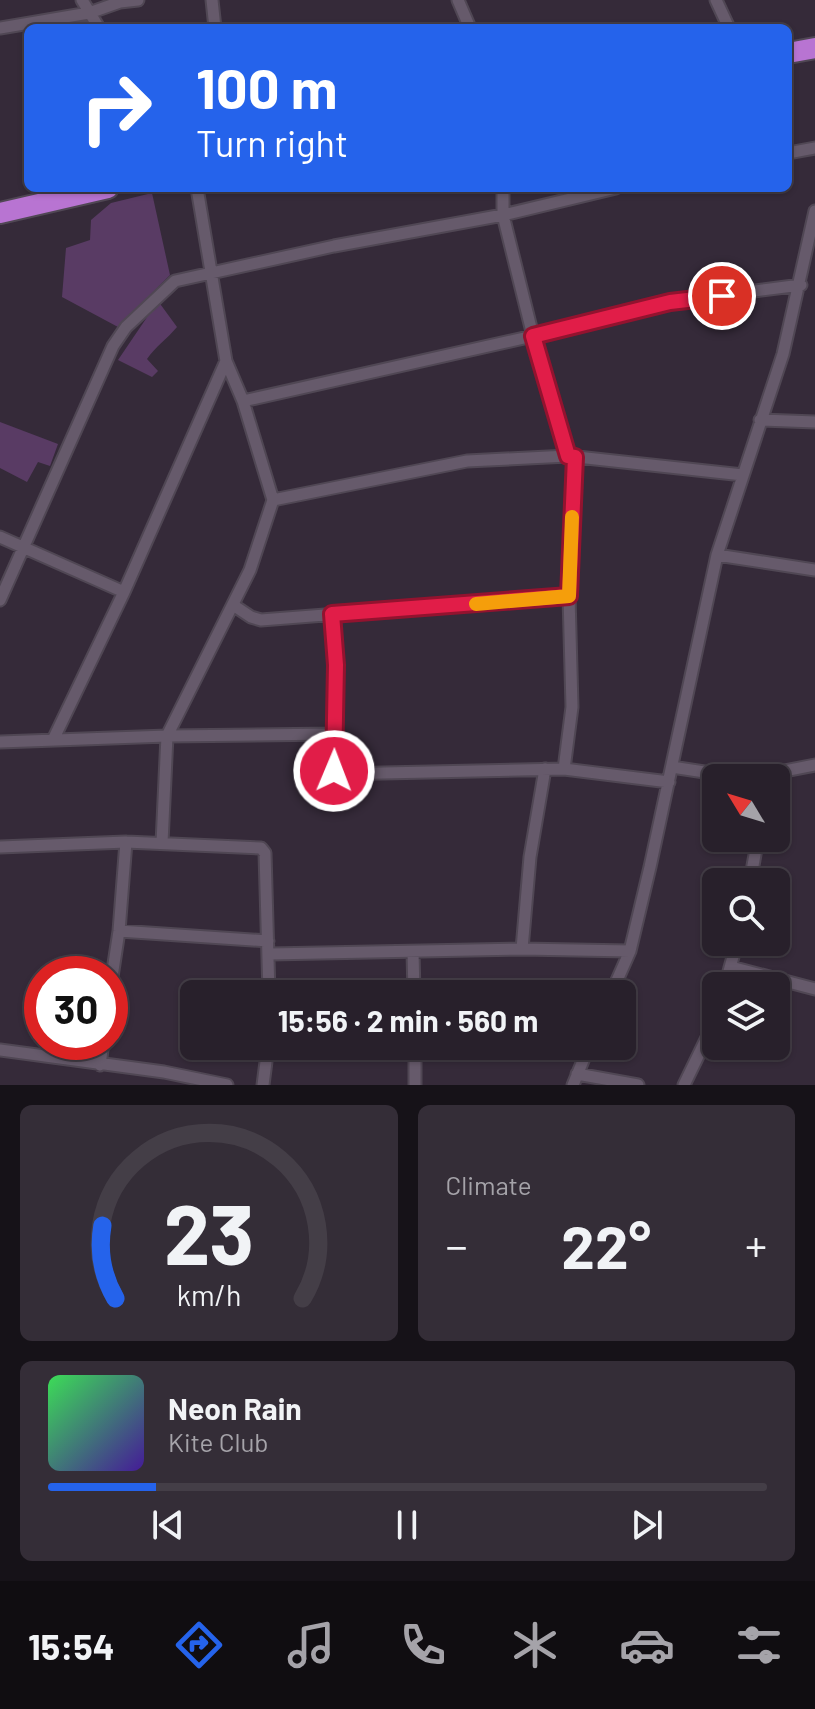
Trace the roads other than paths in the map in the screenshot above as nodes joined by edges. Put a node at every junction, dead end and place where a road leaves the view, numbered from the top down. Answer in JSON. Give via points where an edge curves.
{"nodes":[{"id":1,"x":82,"y":0,"type":"edge"},
{"id":2,"x":138,"y":0,"type":"edge"},
{"id":3,"x":212,"y":0,"type":"edge"},
{"id":4,"x":458,"y":0,"type":"edge"},
{"id":5,"x":716,"y":0,"type":"edge"},
{"id":6,"x":89,"y":13,"type":"junction"},
{"id":7,"x":96,"y":24,"type":"edge"},
{"id":8,"x":215,"y":24,"type":"edge"},
{"id":9,"x":468,"y":24,"type":"edge"},
{"id":10,"x":727,"y":24,"type":"edge"},
{"id":11,"x":0,"y":28,"type":"edge"},
{"id":12,"x":815,"y":48,"type":"edge"},
{"id":13,"x":792,"y":52,"type":"edge"},
{"id":14,"x":815,"y":148,"type":"edge"},
{"id":15,"x":792,"y":152,"type":"edge"},
{"id":16,"x":91,"y":192,"type":"edge"},
{"id":17,"x":198,"y":192,"type":"edge"},
{"id":18,"x":503,"y":192,"type":"edge"},
{"id":19,"x":599,"y":192,"type":"edge"},
{"id":20,"x":815,"y":211,"type":"edge"},
{"id":21,"x":0,"y":213,"type":"edge"},
{"id":22,"x":503,"y":215,"type":"junction"},
{"id":23,"x":213,"y":271,"type":"junction"},
{"id":24,"x":801,"y":285,"type":"junction"},
{"id":25,"x":533,"y":336,"type":"junction"},
{"id":26,"x":226,"y":361,"type":"junction"},
{"id":27,"x":243,"y":401,"type":"junction"},
{"id":28,"x":760,"y":420,"type":"junction"},
{"id":29,"x":815,"y":422,"type":"edge"},
{"id":30,"x":571,"y":456,"type":"junction"},
{"id":31,"x":743,"y":475,"type":"junction"},
{"id":32,"x":273,"y":500,"type":"junction"},
{"id":33,"x":0,"y":537,"type":"edge"},
{"id":34,"x":25,"y":549,"type":"junction"},
{"id":35,"x":717,"y":555,"type":"junction"},
{"id":36,"x":815,"y":570,"type":"edge"},
{"id":37,"x":124,"y":592,"type":"junction"},
{"id":38,"x":569,"y":596,"type":"junction"},
{"id":39,"x":0,"y":600,"type":"edge"},
{"id":40,"x":233,"y":605,"type":"junction"},
{"id":41,"x":332,"y":614,"type":"junction"},
{"id":42,"x":335,"y":734,"type":"junction"},
{"id":43,"x":167,"y":736,"type":"junction"},
{"id":44,"x":53,"y":740,"type":"junction"},
{"id":45,"x":0,"y":742,"type":"edge"},
{"id":46,"x":815,"y":765,"type":"edge"},
{"id":47,"x":672,"y":767,"type":"junction"},
{"id":48,"x":545,"y":769,"type":"junction"},
{"id":49,"x":564,"y":769,"type":"junction"},
{"id":50,"x":790,"y":771,"type":"edge"},
{"id":51,"x":702,"y":772,"type":"edge"},
{"id":52,"x":669,"y":782,"type":"junction"},
{"id":53,"x":126,"y":842,"type":"junction"},
{"id":54,"x":162,"y":843,"type":"junction"},
{"id":55,"x":0,"y":847,"type":"edge"},
{"id":56,"x":119,"y":931,"type":"junction"},
{"id":57,"x":269,"y":948,"type":"junction"},
{"id":58,"x":522,"y":949,"type":"junction"},
{"id":59,"x":630,"y":951,"type":"junction"},
{"id":60,"x":413,"y":952,"type":"junction"},
{"id":61,"x":115,"y":956,"type":"edge"},
{"id":62,"x":734,"y":956,"type":"edge"},
{"id":63,"x":731,"y":967,"type":"junction"},
{"id":64,"x":729,"y":972,"type":"edge"},
{"id":65,"x":269,"y":980,"type":"edge"},
{"id":66,"x":414,"y":980,"type":"edge"},
{"id":67,"x":617,"y":980,"type":"edge"},
{"id":68,"x":815,"y":989,"type":"edge"},
{"id":69,"x":702,"y":1048,"type":"edge"},
{"id":70,"x":0,"y":1050,"type":"edge"},
{"id":71,"x":101,"y":1060,"type":"edge"},
{"id":72,"x":266,"y":1060,"type":"edge"},
{"id":73,"x":415,"y":1060,"type":"edge"},
{"id":74,"x":584,"y":1060,"type":"edge"},
{"id":75,"x":100,"y":1065,"type":"junction"},
{"id":76,"x":163,"y":1079,"type":"edge"},
{"id":77,"x":577,"y":1081,"type":"edge"},
{"id":78,"x":227,"y":1085,"type":"edge"},
{"id":79,"x":263,"y":1085,"type":"edge"},
{"id":80,"x":415,"y":1085,"type":"edge"},
{"id":81,"x":638,"y":1085,"type":"edge"},
{"id":82,"x":684,"y":1085,"type":"edge"}],
"edges":[{"from":1,"to":6,"type":"street"},
{"from":2,"to":6,"type":"street"},
{"from":3,"to":8,"type":"street"},
{"from":4,"to":9,"type":"street"},
{"from":5,"to":10,"type":"street"},
{"from":6,"to":7,"type":"street"},
{"from":6,"to":11,"type":"street"},
{"from":12,"to":13,"type":"highway"},
{"from":14,"to":15,"type":"street"},
{"from":16,"to":21,"type":"highway"},
{"from":17,"to":23,"type":"street"},
{"from":18,"to":22,"type":"street"},
{"from":19,"to":22,"type":"street"},
{"from":20,"to":24,"type":"street"},
{"from":22,"to":23,"type":"street"},
{"from":22,"to":25,"type":"street"},
{"from":23,"to":26,"type":"street"},
{"from":23,"to":34,"type":"street","via":[[175,281],[159,293],[113,346]]},
{"from":24,"to":25,"type":"street","via":[[670,302]]},
{"from":24,"to":28,"type":"street"},
{"from":25,"to":27,"type":"street"},
{"from":25,"to":30,"type":"street"},
{"from":26,"to":27,"type":"street"},
{"from":26,"to":37,"type":"street"},
{"from":27,"to":32,"type":"street"},
{"from":28,"to":29,"type":"street"},
{"from":28,"to":31,"type":"street"},
{"from":30,"to":31,"type":"street"},
{"from":30,"to":32,"type":"street","via":[[442,464]]},
{"from":30,"to":38,"type":"street"},
{"from":31,"to":35,"type":"street"},
{"from":32,"to":40,"type":"street","via":[[258,551]]},
{"from":33,"to":34,"type":"street"},
{"from":34,"to":37,"type":"street"},
{"from":34,"to":39,"type":"street"},
{"from":35,"to":36,"type":"street"},
{"from":35,"to":47,"type":"street"},
{"from":37,"to":44,"type":"street"},
{"from":38,"to":41,"type":"street"},
{"from":38,"to":49,"type":"street","via":[[572,707]]},
{"from":40,"to":41,"type":"street","via":[[261,620]]},
{"from":40,"to":43,"type":"street"},
{"from":41,"to":42,"type":"street"},
{"from":42,"to":43,"type":"street"},
{"from":42,"to":48,"type":"street","via":[[337,774]]},
{"from":43,"to":44,"type":"street"},
{"from":43,"to":54,"type":"street"},
{"from":44,"to":45,"type":"street"},
{"from":46,"to":50,"type":"street"},
{"from":47,"to":51,"type":"street"},
{"from":47,"to":52,"type":"street"},
{"from":48,"to":49,"type":"street"},
{"from":48,"to":58,"type":"street"},
{"from":49,"to":52,"type":"street"},
{"from":52,"to":59,"type":"street"},
{"from":53,"to":54,"type":"street"},
{"from":53,"to":55,"type":"street"},
{"from":53,"to":56,"type":"street"},
{"from":54,"to":57,"type":"street","via":[[264,850]]},
{"from":56,"to":57,"type":"street"},
{"from":56,"to":61,"type":"street"},
{"from":57,"to":60,"type":"street"},
{"from":57,"to":65,"type":"street"},
{"from":58,"to":59,"type":"street"},
{"from":58,"to":60,"type":"street"},
{"from":59,"to":67,"type":"street"},
{"from":60,"to":66,"type":"street"},
{"from":62,"to":63,"type":"street"},
{"from":63,"to":64,"type":"street"},
{"from":63,"to":68,"type":"street"},
{"from":69,"to":82,"type":"street"},
{"from":70,"to":75,"type":"street"},
{"from":71,"to":75,"type":"street"},
{"from":72,"to":79,"type":"street"},
{"from":73,"to":80,"type":"street"},
{"from":74,"to":77,"type":"street"},
{"from":75,"to":76,"type":"street"},
{"from":76,"to":78,"type":"street"},
{"from":77,"to":81,"type":"street"}]}
